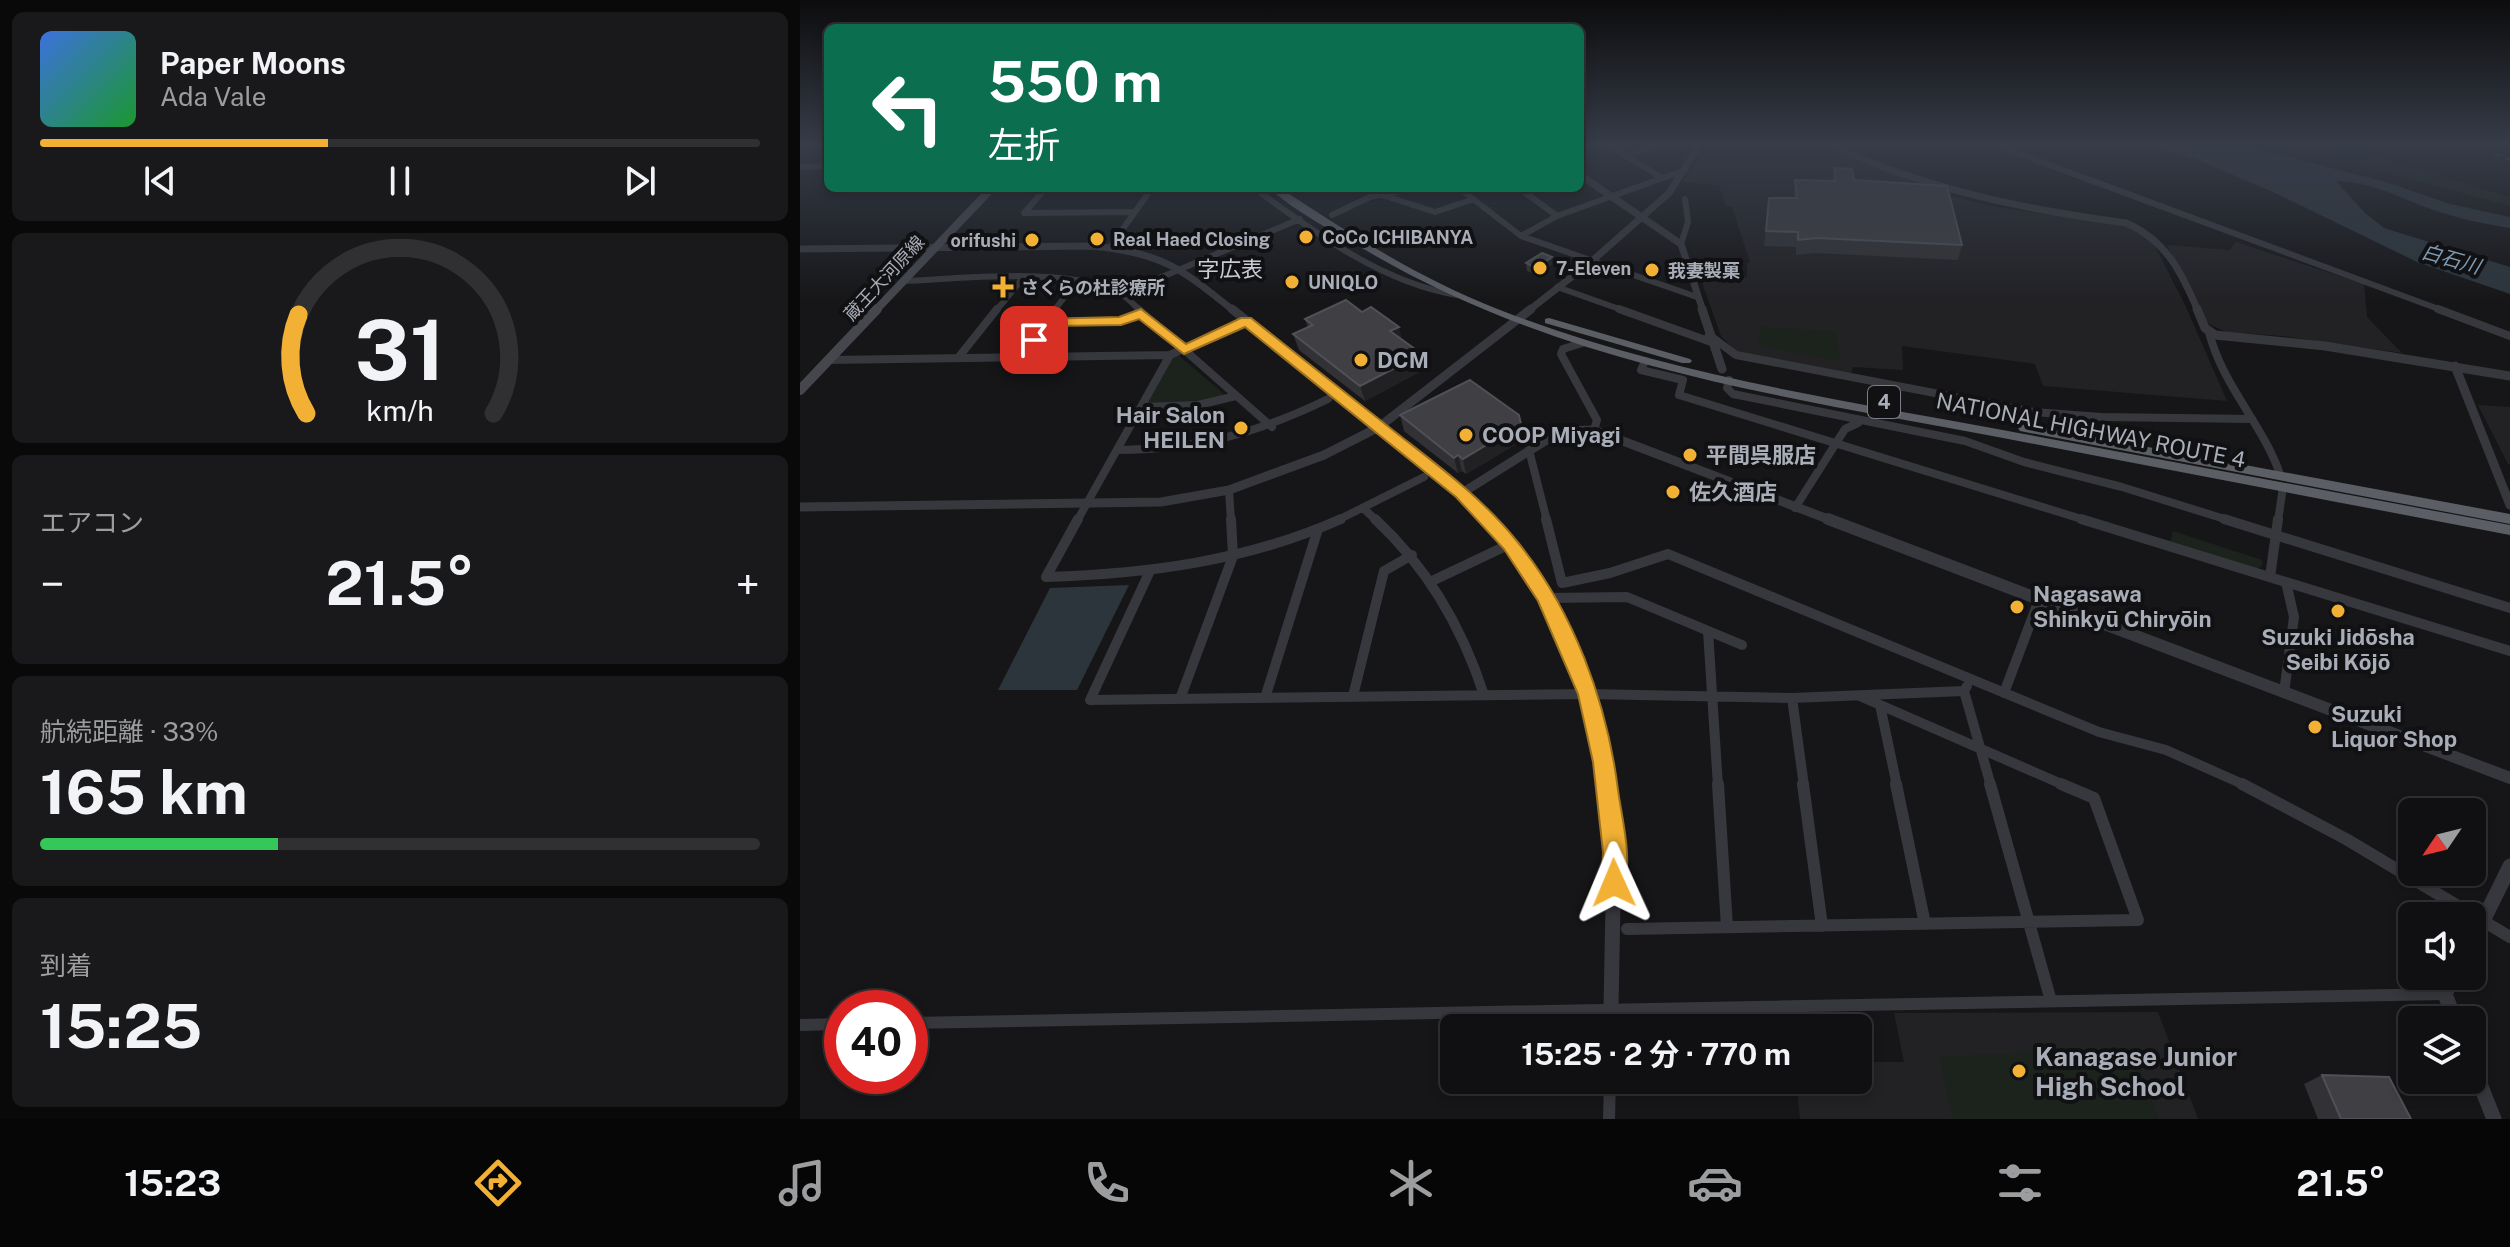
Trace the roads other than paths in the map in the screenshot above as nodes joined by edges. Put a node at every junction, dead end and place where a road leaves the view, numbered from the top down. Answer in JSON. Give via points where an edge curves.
{"nodes":[{"id":1,"x":984,"y":196,"type":"edge"},
{"id":2,"x":1039,"y":196,"type":"edge"},
{"id":3,"x":1146,"y":196,"type":"edge"},
{"id":4,"x":1266,"y":196,"type":"edge"},
{"id":5,"x":1287,"y":196,"type":"edge"},
{"id":6,"x":1303,"y":196,"type":"edge"},
{"id":7,"x":1374,"y":196,"type":"edge"},
{"id":8,"x":1386,"y":196,"type":"edge"},
{"id":9,"x":1470,"y":196,"type":"edge"},
{"id":10,"x":1530,"y":196,"type":"edge"},
{"id":11,"x":1611,"y":196,"type":"joint"},
{"id":12,"x":1666,"y":196,"type":"edge"},
{"id":13,"x":1967,"y":196,"type":"edge"},
{"id":14,"x":2134,"y":196,"type":"edge"},
{"id":15,"x":1474,"y":199,"type":"junction"},
{"id":16,"x":1685,"y":199,"type":"dead end"},
{"id":17,"x":1135,"y":212,"type":"junction"},
{"id":18,"x":1332,"y":215,"type":"junction"},
{"id":19,"x":1557,"y":216,"type":"junction"},
{"id":20,"x":1643,"y":218,"type":"junction"},
{"id":21,"x":1300,"y":219,"type":"junction"},
{"id":22,"x":1521,"y":236,"type":"junction"},
{"id":23,"x":1681,"y":244,"type":"junction"},
{"id":24,"x":935,"y":246,"type":"junction"},
{"id":25,"x":1110,"y":247,"type":"junction"},
{"id":26,"x":800,"y":249,"type":"edge"},
{"id":27,"x":1592,"y":261,"type":"junction"},
{"id":28,"x":1180,"y":268,"type":"junction"},
{"id":29,"x":1022,"y":279,"type":"junction"},
{"id":30,"x":1077,"y":280,"type":"junction"},
{"id":31,"x":904,"y":281,"type":"junction"},
{"id":32,"x":1557,"y":287,"type":"junction"},
{"id":33,"x":1121,"y":294,"type":"junction"},
{"id":34,"x":1457,"y":295,"type":"junction"},
{"id":35,"x":1697,"y":297,"type":"junction"},
{"id":36,"x":1141,"y":313,"type":"junction"},
{"id":37,"x":1521,"y":316,"type":"junction"},
{"id":38,"x":1246,"y":321,"type":"junction"},
{"id":39,"x":1046,"y":322,"type":"junction"},
{"id":40,"x":2209,"y":332,"type":"junction"},
{"id":41,"x":2510,"y":336,"type":"edge"},
{"id":42,"x":1710,"y":338,"type":"junction"},
{"id":43,"x":1582,"y":343,"type":"junction"},
{"id":44,"x":1184,"y":350,"type":"junction"},
{"id":45,"x":1170,"y":355,"type":"junction"},
{"id":46,"x":1021,"y":357,"type":"junction"},
{"id":47,"x":958,"y":358,"type":"junction"},
{"id":48,"x":828,"y":360,"type":"junction"},
{"id":49,"x":1645,"y":361,"type":"junction"},
{"id":50,"x":2455,"y":366,"type":"junction"},
{"id":51,"x":1726,"y":375,"type":"junction"},
{"id":52,"x":2510,"y":376,"type":"edge"},
{"id":53,"x":800,"y":390,"type":"edge"},
{"id":54,"x":1236,"y":396,"type":"junction"},
{"id":55,"x":1328,"y":399,"type":"dead end"},
{"id":56,"x":1142,"y":407,"type":"junction"},
{"id":57,"x":2252,"y":419,"type":"junction"},
{"id":58,"x":1863,"y":422,"type":"junction"},
{"id":59,"x":1272,"y":427,"type":"junction"},
{"id":60,"x":1379,"y":427,"type":"junction"},
{"id":61,"x":1594,"y":430,"type":"junction"},
{"id":62,"x":1837,"y":444,"type":"junction"},
{"id":63,"x":1118,"y":450,"type":"junction"},
{"id":64,"x":1529,"y":450,"type":"junction"},
{"id":65,"x":1424,"y":477,"type":"dead end"},
{"id":66,"x":2281,"y":480,"type":"junction"},
{"id":67,"x":1229,"y":490,"type":"junction"},
{"id":68,"x":1462,"y":493,"type":"junction"},
{"id":69,"x":1088,"y":504,"type":"junction"},
{"id":70,"x":2510,"y":505,"type":"edge"},
{"id":71,"x":800,"y":507,"type":"edge"},
{"id":72,"x":1363,"y":508,"type":"junction"},
{"id":73,"x":1795,"y":508,"type":"junction"},
{"id":74,"x":2510,"y":519,"type":"edge"},
{"id":75,"x":1318,"y":529,"type":"junction"},
{"id":76,"x":2510,"y":530,"type":"edge"},
{"id":77,"x":2276,"y":537,"type":"junction"},
{"id":78,"x":1510,"y":544,"type":"junction"},
{"id":79,"x":1412,"y":555,"type":"junction"},
{"id":80,"x":1233,"y":556,"type":"junction"},
{"id":81,"x":1149,"y":573,"type":"junction"},
{"id":82,"x":2270,"y":577,"type":"junction"},
{"id":83,"x":1432,"y":581,"type":"junction"},
{"id":84,"x":2286,"y":582,"type":"junction"},
{"id":85,"x":1566,"y":585,"type":"junction"},
{"id":86,"x":1547,"y":598,"type":"junction"},
{"id":87,"x":1565,"y":598,"type":"junction"},
{"id":88,"x":2039,"y":600,"type":"junction"},
{"id":89,"x":2510,"y":608,"type":"edge"},
{"id":90,"x":1708,"y":631,"type":"junction"},
{"id":91,"x":1742,"y":645,"type":"dead end"},
{"id":92,"x":2510,"y":651,"type":"edge"},
{"id":93,"x":1971,"y":679,"type":"junction"},
{"id":94,"x":1964,"y":691,"type":"junction"},
{"id":95,"x":2004,"y":693,"type":"junction"},
{"id":96,"x":2284,"y":693,"type":"junction"},
{"id":97,"x":1588,"y":694,"type":"junction"},
{"id":98,"x":1484,"y":695,"type":"junction"},
{"id":99,"x":1859,"y":695,"type":"junction"},
{"id":100,"x":1353,"y":696,"type":"junction"},
{"id":101,"x":1265,"y":698,"type":"junction"},
{"id":102,"x":1715,"y":698,"type":"junction"},
{"id":103,"x":1792,"y":698,"type":"junction"},
{"id":104,"x":1180,"y":699,"type":"junction"},
{"id":105,"x":1880,"y":705,"type":"junction"},
{"id":106,"x":1981,"y":748,"type":"junction"},
{"id":107,"x":2510,"y":778,"type":"edge"},
{"id":108,"x":2510,"y":866,"type":"edge"},
{"id":109,"x":2450,"y":902,"type":"edge"},
{"id":110,"x":2486,"y":918,"type":"edge"},
{"id":111,"x":2030,"y":922,"type":"junction"},
{"id":112,"x":2486,"y":923,"type":"edge"},
{"id":113,"x":1925,"y":924,"type":"junction"},
{"id":114,"x":1822,"y":926,"type":"junction"},
{"id":115,"x":1727,"y":927,"type":"junction"},
{"id":116,"x":1627,"y":929,"type":"dead end"},
{"id":117,"x":2510,"y":937,"type":"edge"},
{"id":118,"x":2447,"y":990,"type":"edge"},
{"id":119,"x":2445,"y":994,"type":"junction"},
{"id":120,"x":2051,"y":1001,"type":"junction"},
{"id":121,"x":2450,"y":1006,"type":"edge"},
{"id":122,"x":1611,"y":1008,"type":"junction"},
{"id":123,"x":1611,"y":1014,"type":"edge"},
{"id":124,"x":928,"y":1023,"type":"edge"},
{"id":125,"x":824,"y":1024,"type":"edge"},
{"id":126,"x":800,"y":1025,"type":"edge"},
{"id":127,"x":1610,"y":1094,"type":"edge"},
{"id":128,"x":2484,"y":1094,"type":"edge"},
{"id":129,"x":1609,"y":1119,"type":"edge"},
{"id":130,"x":2494,"y":1119,"type":"edge"}],
"edges":[{"from":1,"to":24,"type":"main road","name":"蔵王大河原線"},
{"from":2,"to":17,"type":"street","via":[[1024,213]]},
{"from":3,"to":17,"type":"street"},
{"from":4,"to":21,"type":"street"},
{"from":5,"to":34,"type":"highway","name":"NATIONAL HIGHWAY ROUTE 4","number":"4"},
{"from":6,"to":18,"type":"highway","name":"NATIONAL HIGHWAY ROUTE 4","number":"4"},
{"from":7,"to":18,"type":"street"},
{"from":8,"to":15,"type":"street","via":[[1435,212]]},
{"from":9,"to":15,"type":"street"},
{"from":10,"to":19,"type":"street"},
{"from":11,"to":19,"type":"street"},
{"from":11,"to":20,"type":"street"},
{"from":12,"to":20,"type":"street"},
{"from":13,"to":40,"type":"street","via":[[2144,230],[2172,255]]},
{"from":14,"to":41,"type":"street"},
{"from":15,"to":22,"type":"street"},
{"from":16,"to":23,"type":"street","via":[[1688,222]]},
{"from":17,"to":25,"type":"street"},
{"from":18,"to":37,"type":"highway","name":"NATIONAL HIGHWAY ROUTE 4","number":"4","via":[[1428,271]]},
{"from":19,"to":22,"type":"street"},
{"from":20,"to":23,"type":"street"},
{"from":20,"to":27,"type":"street"},
{"from":21,"to":28,"type":"street"},
{"from":21,"to":34,"type":"street","via":[[1372,264],[1440,295]]},
{"from":22,"to":27,"type":"street"},
{"from":23,"to":35,"type":"street"},
{"from":24,"to":25,"type":"street"},
{"from":24,"to":26,"type":"street"},
{"from":24,"to":31,"type":"main road","name":"蔵王大河原線"},
{"from":25,"to":28,"type":"street","via":[[1152,255]]},
{"from":27,"to":32,"type":"street"},
{"from":27,"to":35,"type":"street"},
{"from":28,"to":33,"type":"street"},
{"from":28,"to":38,"type":"street"},
{"from":29,"to":30,"type":"street"},
{"from":29,"to":31,"type":"street"},
{"from":29,"to":47,"type":"street"},
{"from":30,"to":33,"type":"street"},
{"from":30,"to":39,"type":"street"},
{"from":31,"to":48,"type":"main road","name":"蔵王大河原線"},
{"from":32,"to":37,"type":"street"},
{"from":32,"to":42,"type":"street"},
{"from":33,"to":36,"type":"street"},
{"from":34,"to":37,"type":"highway","name":"NATIONAL HIGHWAY ROUTE 4","number":"4"},
{"from":35,"to":42,"type":"street"},
{"from":36,"to":39,"type":"street","via":[[1121,321]]},
{"from":36,"to":44,"type":"street"},
{"from":37,"to":43,"type":"highway","name":"NATIONAL HIGHWAY ROUTE 4","number":"4"},
{"from":37,"to":51,"type":"highway","name":"NATIONAL HIGHWAY ROUTE 4","number":"4"},
{"from":37,"to":60,"type":"street"},
{"from":38,"to":44,"type":"street"},
{"from":38,"to":60,"type":"street"},
{"from":39,"to":46,"type":"street"},
{"from":40,"to":50,"type":"street"},
{"from":40,"to":57,"type":"street","via":[[2230,387]]},
{"from":42,"to":51,"type":"street"},
{"from":42,"to":57,"type":"street","via":[[1736,355],[2034,412]]},
{"from":43,"to":49,"type":"highway","name":"NATIONAL HIGHWAY ROUTE 4","number":"4"},
{"from":43,"to":61,"type":"street","via":[[1561,354],[1597,420]]},
{"from":44,"to":45,"type":"street"},
{"from":44,"to":54,"type":"street"},
{"from":45,"to":46,"type":"street"},
{"from":45,"to":56,"type":"street"},
{"from":46,"to":47,"type":"street"},
{"from":47,"to":48,"type":"street"},
{"from":48,"to":53,"type":"main road","name":"蔵王大河原線"},
{"from":49,"to":51,"type":"highway","name":"NATIONAL HIGHWAY ROUTE 4","number":"4"},
{"from":49,"to":62,"type":"street","via":[[1641,370],[1683,380],[1679,395]]},
{"from":50,"to":52,"type":"street"},
{"from":50,"to":70,"type":"street"},
{"from":51,"to":58,"type":"street","via":[[1733,394]]},
{"from":51,"to":66,"type":"highway","name":"NATIONAL HIGHWAY ROUTE 4","number":"4"},
{"from":54,"to":56,"type":"street","via":[[1198,405]]},
{"from":54,"to":59,"type":"street"},
{"from":55,"to":59,"type":"street"},
{"from":56,"to":63,"type":"street"},
{"from":57,"to":66,"type":"street","via":[[2271,447]]},
{"from":58,"to":62,"type":"street","via":[[1845,429]]},
{"from":58,"to":77,"type":"street","via":[[1965,441]]},
{"from":59,"to":63,"type":"street","via":[[1197,447]]},
{"from":60,"to":67,"type":"street","via":[[1324,455]]},
{"from":60,"to":68,"type":"street"},
{"from":61,"to":64,"type":"street","via":[[1561,431]]},
{"from":61,"to":73,"type":"street"},
{"from":62,"to":73,"type":"street"},
{"from":62,"to":82,"type":"street"},
{"from":63,"to":69,"type":"street"},
{"from":64,"to":68,"type":"street"},
{"from":64,"to":85,"type":"street"},
{"from":65,"to":72,"type":"street"},
{"from":66,"to":74,"type":"highway","name":"NATIONAL HIGHWAY ROUTE 4","number":"4"},
{"from":66,"to":76,"type":"highway","name":"NATIONAL HIGHWAY ROUTE 4","number":"4"},
{"from":66,"to":77,"type":"street"},
{"from":67,"to":69,"type":"street","via":[[1161,502]]},
{"from":67,"to":80,"type":"street"},
{"from":68,"to":78,"type":"street"},
{"from":69,"to":71,"type":"street"},
{"from":69,"to":81,"type":"street","via":[[1046,577]]},
{"from":72,"to":75,"type":"street"},
{"from":72,"to":79,"type":"street"},
{"from":73,"to":88,"type":"street"},
{"from":75,"to":80,"type":"street"},
{"from":75,"to":101,"type":"street"},
{"from":77,"to":82,"type":"street"},
{"from":77,"to":89,"type":"street"},
{"from":78,"to":83,"type":"street"},
{"from":78,"to":86,"type":"street"},
{"from":79,"to":83,"type":"street"},
{"from":79,"to":100,"type":"street","via":[[1384,571]]},
{"from":80,"to":81,"type":"street"},
{"from":80,"to":104,"type":"street"},
{"from":81,"to":104,"type":"street","via":[[1090,700]]},
{"from":82,"to":84,"type":"street"},
{"from":83,"to":98,"type":"street","via":[[1461,631]]},
{"from":84,"to":92,"type":"street"},
{"from":84,"to":96,"type":"street","via":[[2294,617]]},
{"from":85,"to":87,"type":"street"},
{"from":85,"to":93,"type":"street","via":[[1668,554]]},
{"from":86,"to":87,"type":"street"},
{"from":86,"to":97,"type":"street"},
{"from":87,"to":90,"type":"street","via":[[1627,597]]},
{"from":88,"to":95,"type":"street"},
{"from":88,"to":96,"type":"street"},
{"from":90,"to":91,"type":"street"},
{"from":90,"to":102,"type":"street"},
{"from":93,"to":94,"type":"street"},
{"from":93,"to":95,"type":"street"},
{"from":94,"to":99,"type":"street"},
{"from":94,"to":106,"type":"street"},
{"from":95,"to":109,"type":"street","via":[[2234,779]]},
{"from":96,"to":107,"type":"street"},
{"from":97,"to":98,"type":"street"},
{"from":97,"to":102,"type":"street"},
{"from":97,"to":122,"type":"street","via":[[1604,762],[1614,852]]},
{"from":98,"to":100,"type":"street"},
{"from":99,"to":103,"type":"street"},
{"from":99,"to":105,"type":"street"},
{"from":100,"to":101,"type":"street"},
{"from":101,"to":104,"type":"street"},
{"from":102,"to":103,"type":"street"},
{"from":102,"to":115,"type":"street"},
{"from":103,"to":114,"type":"street"},
{"from":105,"to":106,"type":"street"},
{"from":105,"to":113,"type":"street"},
{"from":106,"to":111,"type":"street"},
{"from":106,"to":111,"type":"street","via":[[2094,798],[2138,920]]},
{"from":108,"to":110,"type":"street"},
{"from":111,"to":113,"type":"street"},
{"from":111,"to":120,"type":"street"},
{"from":112,"to":117,"type":"street"},
{"from":113,"to":114,"type":"street"},
{"from":114,"to":115,"type":"street"},
{"from":115,"to":116,"type":"street"},
{"from":118,"to":119,"type":"street"},
{"from":119,"to":120,"type":"street"},
{"from":119,"to":121,"type":"street"},
{"from":120,"to":122,"type":"street"},
{"from":122,"to":123,"type":"street"},
{"from":122,"to":124,"type":"street"},
{"from":125,"to":126,"type":"street"},
{"from":127,"to":129,"type":"street"},
{"from":128,"to":130,"type":"street"}]}
